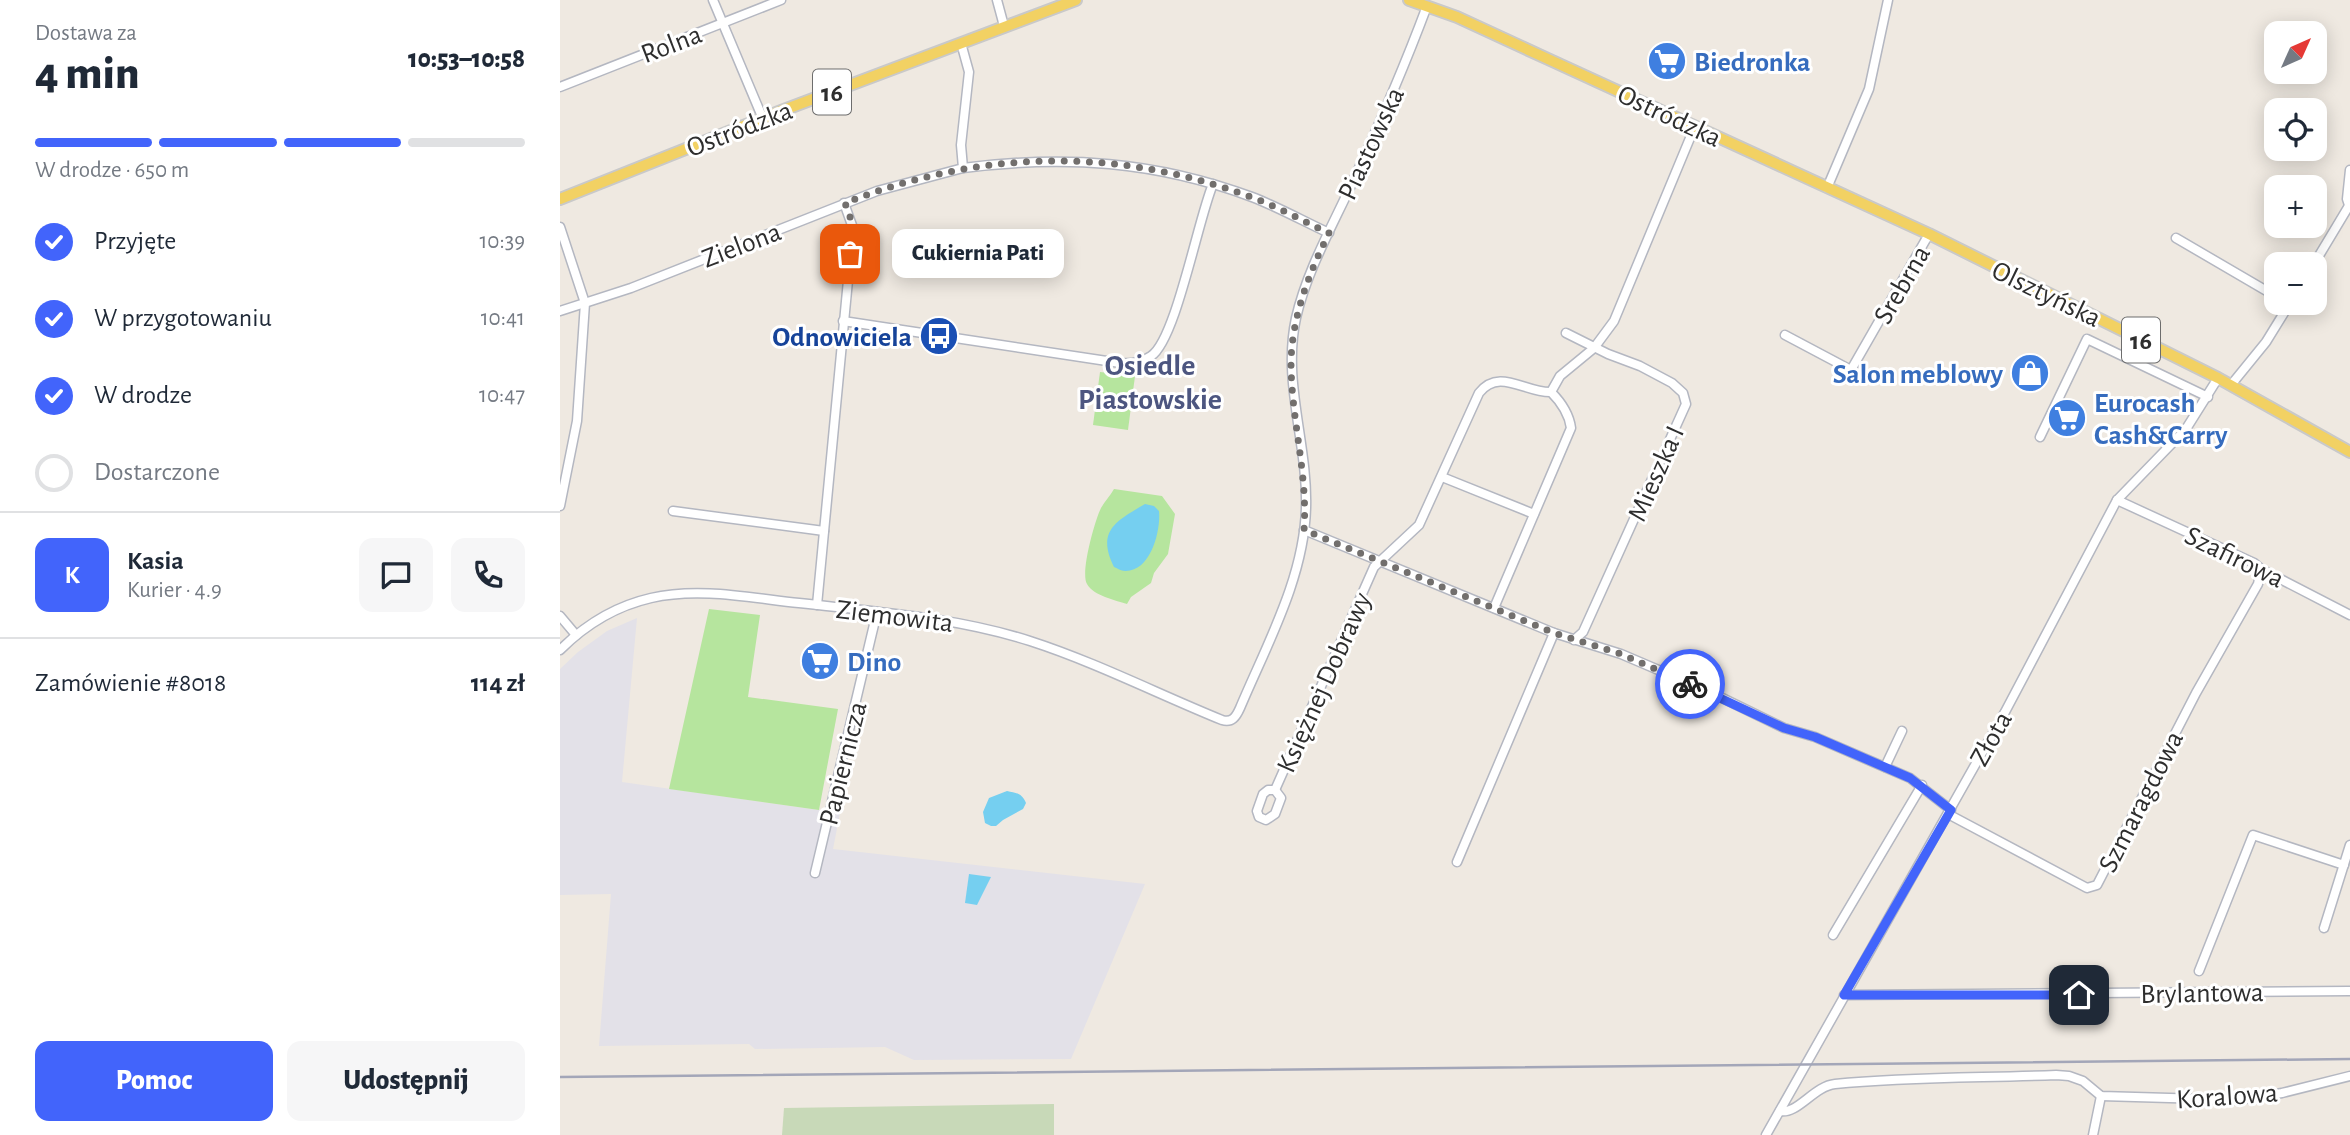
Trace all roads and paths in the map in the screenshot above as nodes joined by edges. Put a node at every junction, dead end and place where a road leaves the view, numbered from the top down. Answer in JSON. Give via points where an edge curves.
{"nodes":[{"id":1,"x":713,"y":0,"type":"edge"},
{"id":2,"x":781,"y":0,"type":"edge"},
{"id":3,"x":997,"y":0,"type":"edge"},
{"id":4,"x":1076,"y":0,"type":"edge"},
{"id":5,"x":1409,"y":0,"type":"edge"},
{"id":6,"x":1888,"y":0,"type":"edge"},
{"id":7,"x":1427,"y":6,"type":"junction"},
{"id":8,"x":722,"y":24,"type":"junction"},
{"id":9,"x":1004,"y":26,"type":"junction"},
{"id":10,"x":961,"y":43,"type":"junction"},
{"id":11,"x":560,"y":87,"type":"edge"},
{"id":12,"x":763,"y":119,"type":"junction"},
{"id":13,"x":1695,"y":126,"type":"junction"},
{"id":14,"x":963,"y":168,"type":"junction"},
{"id":15,"x":2350,"y":170,"type":"edge"},
{"id":16,"x":1213,"y":184,"type":"junction"},
{"id":17,"x":1827,"y":188,"type":"junction"},
{"id":18,"x":560,"y":199,"type":"edge"},
{"id":19,"x":845,"y":203,"type":"junction"},
{"id":20,"x":2350,"y":205,"type":"edge"},
{"id":21,"x":560,"y":227,"type":"edge"},
{"id":22,"x":1329,"y":233,"type":"junction"},
{"id":23,"x":1929,"y":234,"type":"junction"},
{"id":24,"x":2176,"y":238,"type":"dead end"},
{"id":25,"x":2321,"y":252,"type":"edge"},
{"id":26,"x":2264,"y":289,"type":"edge"},
{"id":27,"x":584,"y":303,"type":"junction"},
{"id":28,"x":560,"y":311,"type":"edge"},
{"id":29,"x":2282,"y":315,"type":"edge"},
{"id":30,"x":843,"y":321,"type":"junction"},
{"id":31,"x":1566,"y":333,"type":"dead end"},
{"id":32,"x":1785,"y":335,"type":"dead end"},
{"id":33,"x":1594,"y":348,"type":"junction"},
{"id":34,"x":2218,"y":378,"type":"junction"},
{"id":35,"x":2231,"y":386,"type":"junction"},
{"id":36,"x":1551,"y":392,"type":"junction"},
{"id":37,"x":2207,"y":397,"type":"junction"},
{"id":38,"x":2040,"y":438,"type":"dead end"},
{"id":39,"x":2350,"y":452,"type":"edge"},
{"id":40,"x":1442,"y":477,"type":"junction"},
{"id":41,"x":2117,"y":500,"type":"junction"},
{"id":42,"x":560,"y":506,"type":"edge"},
{"id":43,"x":673,"y":511,"type":"dead end"},
{"id":44,"x":1534,"y":514,"type":"junction"},
{"id":45,"x":1304,"y":530,"type":"junction"},
{"id":46,"x":824,"y":531,"type":"junction"},
{"id":47,"x":1380,"y":561,"type":"junction"},
{"id":48,"x":2261,"y":569,"type":"junction"},
{"id":49,"x":817,"y":605,"type":"junction"},
{"id":50,"x":1494,"y":608,"type":"junction"},
{"id":51,"x":877,"y":612,"type":"junction"},
{"id":52,"x":2350,"y":615,"type":"edge"},
{"id":53,"x":560,"y":616,"type":"edge"},
{"id":54,"x":1554,"y":633,"type":"junction"},
{"id":55,"x":576,"y":635,"type":"junction"},
{"id":56,"x":1574,"y":640,"type":"junction"},
{"id":57,"x":560,"y":650,"type":"edge"},
{"id":58,"x":1229,"y":721,"type":"joint"},
{"id":59,"x":1902,"y":731,"type":"dead end"},
{"id":60,"x":1885,"y":767,"type":"junction"},
{"id":61,"x":1922,"y":786,"type":"junction"},
{"id":62,"x":1275,"y":790,"type":"dead end"},
{"id":63,"x":1949,"y":812,"type":"junction"},
{"id":64,"x":2350,"y":845,"type":"edge"},
{"id":65,"x":1457,"y":862,"type":"dead end"},
{"id":66,"x":2344,"y":864,"type":"junction"},
{"id":67,"x":815,"y":873,"type":"dead end"},
{"id":68,"x":2323,"y":928,"type":"dead end"},
{"id":69,"x":1833,"y":935,"type":"dead end"},
{"id":70,"x":2200,"y":971,"type":"dead end"},
{"id":71,"x":2350,"y":991,"type":"edge"},
{"id":72,"x":1844,"y":995,"type":"junction"},
{"id":73,"x":2350,"y":1076,"type":"edge"},
{"id":74,"x":2101,"y":1097,"type":"junction"},
{"id":75,"x":1780,"y":1111,"type":"junction"},
{"id":76,"x":1766,"y":1135,"type":"edge"},
{"id":77,"x":2093,"y":1135,"type":"edge"}],
"edges":[{"from":1,"to":8,"type":"street"},
{"from":2,"to":8,"type":"street","name":"Rolna"},
{"from":3,"to":9,"type":"street"},
{"from":4,"to":9,"type":"main road","name":"Ostródzka","number":"16"},
{"from":5,"to":7,"type":"main road","name":"Ostródzka","number":"16"},
{"from":6,"to":17,"type":"street","via":[[1869,89]]},
{"from":7,"to":13,"type":"main road","name":"Ostródzka","number":"16"},
{"from":7,"to":22,"type":"street","name":"Piastowska","via":[[1401,76]]},
{"from":8,"to":11,"type":"street","name":"Rolna"},
{"from":8,"to":12,"type":"street"},
{"from":9,"to":10,"type":"main road","name":"Ostródzka","number":"16"},
{"from":10,"to":12,"type":"main road","name":"Ostródzka","number":"16"},
{"from":10,"to":14,"type":"street","via":[[969,72]]},
{"from":12,"to":18,"type":"main road","name":"Ostródzka","number":"16"},
{"from":13,"to":17,"type":"main road","name":"Ostródzka","number":"16"},
{"from":13,"to":33,"type":"street","via":[[1614,321]]},
{"from":14,"to":16,"type":"street","name":"Zielona","via":[[1019,162],[1102,162]]},
{"from":14,"to":19,"type":"street","name":"Zielona"},
{"from":15,"to":20,"type":"street"},
{"from":16,"to":22,"type":"street","name":"Zielona"},
{"from":16,"to":30,"type":"street","via":[[1170,329],[1156,352],[1139,362],[1119,363]]},
{"from":17,"to":23,"type":"main road","name":"Ostródzka","number":"16"},
{"from":19,"to":27,"type":"street","name":"Zielona"},
{"from":19,"to":30,"type":"street","via":[[853,225]]},
{"from":20,"to":25,"type":"street"},
{"from":21,"to":27,"type":"street"},
{"from":22,"to":45,"type":"street","name":"Piastowska","via":[[1309,278],[1293,339],[1293,394],[1305,483]]},
{"from":23,"to":32,"type":"street","name":"Srebrna","via":[[1851,370]]},
{"from":23,"to":34,"type":"main road","name":"Olsztyńska","number":"16"},
{"from":24,"to":26,"type":"street"},
{"from":27,"to":28,"type":"street","name":"Zielona"},
{"from":27,"to":42,"type":"street","via":[[578,421]]},
{"from":29,"to":35,"type":"street"},
{"from":30,"to":46,"type":"street"},
{"from":31,"to":33,"type":"street"},
{"from":33,"to":36,"type":"street","via":[[1560,376]]},
{"from":33,"to":56,"type":"street","name":"Mieszka I","via":[[1671,383],[1683,393],[1686,404],[1583,632]]},
{"from":34,"to":35,"type":"main road","name":"Olsztyńska","number":"16"},
{"from":34,"to":37,"type":"street","name":"Złota"},
{"from":35,"to":39,"type":"main road","name":"Olsztyńska","number":"16"},
{"from":36,"to":40,"type":"street","name":"Księżnej Dobrawy","via":[[1531,391],[1500,380],[1484,386]]},
{"from":36,"to":44,"type":"street","via":[[1571,428]]},
{"from":37,"to":38,"type":"street","via":[[2087,339]]},
{"from":37,"to":41,"type":"street","name":"Złota","via":[[2186,429]]},
{"from":40,"to":44,"type":"street"},
{"from":40,"to":47,"type":"street","name":"Księżnej Dobrawy","via":[[1419,525]]},
{"from":41,"to":48,"type":"street","name":"Szafirowa"},
{"from":41,"to":63,"type":"street","name":"Złota"},
{"from":43,"to":46,"type":"street"},
{"from":44,"to":50,"type":"street"},
{"from":45,"to":47,"type":"street","name":"Szmaragdowa"},
{"from":45,"to":58,"type":"street","name":"Piastowska","via":[[1278,619],[1238,713]]},
{"from":46,"to":49,"type":"street"},
{"from":47,"to":50,"type":"street","name":"Szmaragdowa"},
{"from":47,"to":62,"type":"street","name":"Księżnej Dobrawy"},
{"from":48,"to":52,"type":"street","name":"Szafirowa"},
{"from":48,"to":63,"type":"street","name":"Szmaragdowa","via":[[2258,584],[2097,885],[2088,888]]},
{"from":49,"to":51,"type":"street","name":"Ziemowita"},
{"from":49,"to":55,"type":"street","name":"Ziemowita","via":[[670,594],[617,609]]},
{"from":50,"to":54,"type":"street","name":"Szmaragdowa"},
{"from":51,"to":58,"type":"street","name":"Ziemowita","via":[[958,623],[1031,642]]},
{"from":51,"to":67,"type":"street","name":"Papiernicza"},
{"from":53,"to":55,"type":"street"},
{"from":54,"to":56,"type":"street","name":"Szmaragdowa"},
{"from":54,"to":65,"type":"street"},
{"from":55,"to":57,"type":"street","name":"Ziemowita"},
{"from":56,"to":60,"type":"street","name":"Szmaragdowa","via":[[1621,654],[1784,728]]},
{"from":59,"to":60,"type":"street"},
{"from":60,"to":61,"type":"street","name":"Szmaragdowa"},
{"from":61,"to":63,"type":"street","name":"Szmaragdowa"},
{"from":61,"to":69,"type":"street"},
{"from":63,"to":72,"type":"street","name":"Złota"},
{"from":64,"to":66,"type":"street"},
{"from":66,"to":68,"type":"street"},
{"from":66,"to":70,"type":"street","via":[[2253,835]]},
{"from":71,"to":72,"type":"street","name":"Brylantowa"},
{"from":72,"to":75,"type":"street","name":"Złota"},
{"from":73,"to":74,"type":"street","name":"Koralowa","via":[[2238,1100]]},
{"from":74,"to":75,"type":"street","via":[[2069,1076],[1923,1077],[1824,1086],[1795,1107]]},
{"from":74,"to":77,"type":"street"},
{"from":75,"to":76,"type":"street","name":"Złota"}]}
